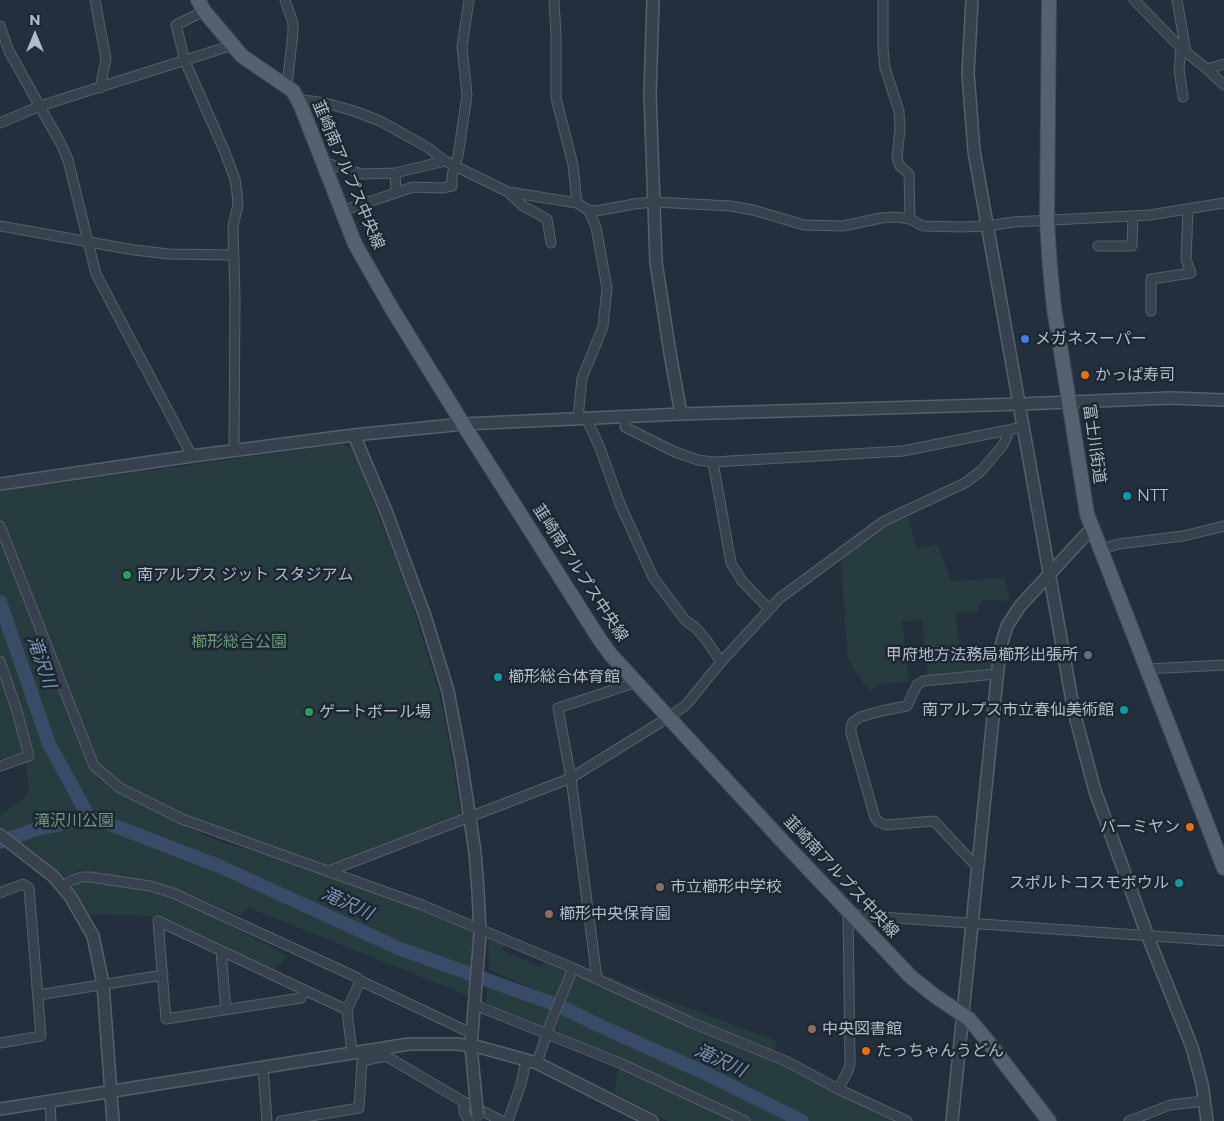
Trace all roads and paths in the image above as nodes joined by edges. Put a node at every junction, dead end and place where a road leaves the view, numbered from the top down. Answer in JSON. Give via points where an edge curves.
{"nodes":[{"id":1,"x":95,"y":0,"type":"edge"},
{"id":2,"x":286,"y":0,"type":"edge"},
{"id":3,"x":469,"y":0,"type":"edge"},
{"id":4,"x":554,"y":0,"type":"edge"},
{"id":5,"x":654,"y":0,"type":"edge"},
{"id":6,"x":883,"y":0,"type":"edge"},
{"id":7,"x":972,"y":0,"type":"edge"},
{"id":8,"x":1049,"y":0,"type":"edge"},
{"id":9,"x":1134,"y":0,"type":"edge"},
{"id":10,"x":1177,"y":0,"type":"edge"},
{"id":11,"x":201,"y":5,"type":"edge"},
{"id":12,"x":0,"y":26,"type":"edge"},
{"id":13,"x":233,"y":45,"type":"junction"},
{"id":14,"x":1184,"y":50,"type":"junction"},
{"id":15,"x":185,"y":61,"type":"junction"},
{"id":16,"x":1224,"y":64,"type":"edge"},
{"id":17,"x":1207,"y":69,"type":"junction"},
{"id":18,"x":1224,"y":85,"type":"edge"},
{"id":19,"x":287,"y":86,"type":"junction"},
{"id":20,"x":100,"y":88,"type":"junction"},
{"id":21,"x":1183,"y":97,"type":"dead end"},
{"id":22,"x":297,"y":99,"type":"junction"},
{"id":23,"x":40,"y":106,"type":"junction"},
{"id":24,"x":0,"y":123,"type":"edge"},
{"id":25,"x":446,"y":161,"type":"junction"},
{"id":26,"x":323,"y":162,"type":"junction"},
{"id":27,"x":455,"y":165,"type":"junction"},
{"id":28,"x":395,"y":173,"type":"junction"},
{"id":29,"x":396,"y":192,"type":"junction"},
{"id":30,"x":508,"y":192,"type":"junction"},
{"id":31,"x":654,"y":202,"type":"junction"},
{"id":32,"x":577,"y":203,"type":"junction"},
{"id":33,"x":1224,"y":203,"type":"edge"},
{"id":34,"x":588,"y":210,"type":"junction"},
{"id":35,"x":1188,"y":210,"type":"junction"},
{"id":36,"x":342,"y":211,"type":"junction"},
{"id":37,"x":1133,"y":216,"type":"junction"},
{"id":38,"x":910,"y":220,"type":"junction"},
{"id":39,"x":1047,"y":222,"type":"junction"},
{"id":40,"x":0,"y":226,"type":"edge"},
{"id":41,"x":988,"y":226,"type":"junction"},
{"id":42,"x":88,"y":241,"type":"junction"},
{"id":43,"x":551,"y":244,"type":"dead end"},
{"id":44,"x":1098,"y":246,"type":"dead end"},
{"id":45,"x":233,"y":255,"type":"junction"},
{"id":46,"x":1151,"y":311,"type":"dead end"},
{"id":47,"x":1224,"y":400,"type":"edge"},
{"id":48,"x":1070,"y":402,"type":"junction"},
{"id":49,"x":1020,"y":404,"type":"junction"},
{"id":50,"x":681,"y":414,"type":"junction"},
{"id":51,"x":625,"y":416,"type":"junction"},
{"id":52,"x":582,"y":418,"type":"junction"},
{"id":53,"x":463,"y":424,"type":"junction"},
{"id":54,"x":1023,"y":427,"type":"junction"},
{"id":55,"x":1006,"y":430,"type":"junction"},
{"id":56,"x":354,"y":435,"type":"junction"},
{"id":57,"x":234,"y":451,"type":"junction"},
{"id":58,"x":192,"y":456,"type":"junction"},
{"id":59,"x":713,"y":462,"type":"junction"},
{"id":60,"x":0,"y":484,"type":"edge"},
{"id":61,"x":0,"y":526,"type":"edge"},
{"id":62,"x":1224,"y":526,"type":"edge"},
{"id":63,"x":1092,"y":528,"type":"junction"},
{"id":64,"x":1100,"y":550,"type":"junction"},
{"id":65,"x":1049,"y":575,"type":"junction"},
{"id":66,"x":769,"y":609,"type":"junction"},
{"id":67,"x":0,"y":661,"type":"edge"},
{"id":68,"x":721,"y":662,"type":"junction"},
{"id":69,"x":1224,"y":665,"type":"edge"},
{"id":70,"x":1147,"y":670,"type":"junction"},
{"id":71,"x":996,"y":674,"type":"junction"},
{"id":72,"x":637,"y":682,"type":"junction"},
{"id":73,"x":669,"y":718,"type":"junction"},
{"id":74,"x":0,"y":766,"type":"edge"},
{"id":75,"x":571,"y":778,"type":"junction"},
{"id":76,"x":470,"y":818,"type":"junction"},
{"id":77,"x":0,"y":835,"type":"edge"},
{"id":78,"x":978,"y":868,"type":"junction"},
{"id":79,"x":1224,"y":868,"type":"edge"},
{"id":80,"x":329,"y":871,"type":"junction"},
{"id":81,"x":62,"y":886,"type":"junction"},
{"id":82,"x":0,"y":893,"type":"edge"},
{"id":83,"x":850,"y":913,"type":"junction"},
{"id":84,"x":973,"y":924,"type":"junction"},
{"id":85,"x":480,"y":932,"type":"junction"},
{"id":86,"x":1148,"y":936,"type":"junction"},
{"id":87,"x":1224,"y":941,"type":"edge"},
{"id":88,"x":221,"y":951,"type":"junction"},
{"id":89,"x":573,"y":968,"type":"junction"},
{"id":90,"x":162,"y":975,"type":"junction"},
{"id":91,"x":597,"y":979,"type":"junction"},
{"id":92,"x":359,"y":980,"type":"junction"},
{"id":93,"x":103,"y":984,"type":"junction"},
{"id":94,"x":304,"y":990,"type":"junction"},
{"id":95,"x":38,"y":995,"type":"junction"},
{"id":96,"x":475,"y":1002,"type":"junction"},
{"id":97,"x":226,"y":1010,"type":"junction"},
{"id":98,"x":347,"y":1010,"type":"junction"},
{"id":99,"x":962,"y":1014,"type":"junction"},
{"id":100,"x":548,"y":1031,"type":"junction"},
{"id":101,"x":472,"y":1040,"type":"junction"},
{"id":102,"x":0,"y":1043,"type":"edge"},
{"id":103,"x":352,"y":1053,"type":"junction"},
{"id":104,"x":531,"y":1062,"type":"junction"},
{"id":105,"x":263,"y":1067,"type":"junction"},
{"id":106,"x":838,"y":1089,"type":"junction"},
{"id":107,"x":111,"y":1092,"type":"junction"},
{"id":108,"x":50,"y":1101,"type":"junction"},
{"id":109,"x":1204,"y":1101,"type":"junction"},
{"id":110,"x":464,"y":1102,"type":"junction"},
{"id":111,"x":0,"y":1109,"type":"edge"},
{"id":112,"x":339,"y":1116,"type":"edge"},
{"id":113,"x":301,"y":1119,"type":"edge"},
{"id":114,"x":476,"y":1119,"type":"edge"},
{"id":115,"x":51,"y":1121,"type":"edge"},
{"id":116,"x":113,"y":1121,"type":"edge"},
{"id":117,"x":266,"y":1121,"type":"edge"},
{"id":118,"x":281,"y":1121,"type":"edge"},
{"id":119,"x":502,"y":1121,"type":"edge"},
{"id":120,"x":508,"y":1121,"type":"edge"},
{"id":121,"x":652,"y":1121,"type":"edge"},
{"id":122,"x":745,"y":1121,"type":"edge"},
{"id":123,"x":908,"y":1121,"type":"edge"},
{"id":124,"x":952,"y":1121,"type":"edge"},
{"id":125,"x":1048,"y":1121,"type":"edge"},
{"id":126,"x":1130,"y":1121,"type":"edge"},
{"id":127,"x":1207,"y":1121,"type":"edge"}],
"edges":[{"from":1,"to":20,"type":"street","via":[[106,59]]},
{"from":2,"to":19,"type":"street","via":[[293,32]]},
{"from":3,"to":27,"type":"street","via":[[462,47],[467,95]]},
{"from":4,"to":32,"type":"street","via":[[556,98],[573,165]]},
{"from":5,"to":31,"type":"street","via":[[650,94]]},
{"from":6,"to":38,"type":"street","via":[[885,68],[899,111],[897,158],[909,174]]},
{"from":7,"to":41,"type":"street","via":[[969,97],[974,151]]},
{"from":8,"to":39,"type":"main road","name":"富士川街道"},
{"from":9,"to":14,"type":"street"},
{"from":10,"to":14,"type":"street"},
{"from":11,"to":13,"type":"main road","name":"韮崎南アルプス中央線"},
{"from":11,"to":15,"type":"street","via":[[176,25]]},
{"from":12,"to":23,"type":"street","via":[[9,51]]},
{"from":13,"to":15,"type":"street"},
{"from":13,"to":19,"type":"main road","name":"韮崎南アルプス中央線","via":[[249,62]]},
{"from":14,"to":17,"type":"street"},
{"from":14,"to":21,"type":"street","via":[[1179,69]]},
{"from":15,"to":20,"type":"street"},
{"from":15,"to":45,"type":"street","via":[[235,179],[238,205],[233,226]]},
{"from":16,"to":17,"type":"street"},
{"from":17,"to":18,"type":"street"},
{"from":19,"to":22,"type":"main road","name":"韮崎南アルプス中央線"},
{"from":20,"to":23,"type":"street"},
{"from":22,"to":25,"type":"street","via":[[325,103],[380,121],[428,147]]},
{"from":22,"to":26,"type":"main road","name":"韮崎南アルプス中央線"},
{"from":23,"to":24,"type":"street"},
{"from":23,"to":42,"type":"street","via":[[68,160]]},
{"from":25,"to":27,"type":"street"},
{"from":25,"to":28,"type":"street"},
{"from":26,"to":28,"type":"street","via":[[362,174]]},
{"from":26,"to":36,"type":"main road","name":"韮崎南アルプス中央線"},
{"from":27,"to":29,"type":"street","via":[[452,186],[413,187]]},
{"from":27,"to":30,"type":"street"},
{"from":28,"to":29,"type":"street"},
{"from":29,"to":36,"type":"street"},
{"from":30,"to":32,"type":"street"},
{"from":30,"to":43,"type":"street","via":[[523,206],[547,219]]},
{"from":31,"to":34,"type":"street"},
{"from":31,"to":38,"type":"street","via":[[731,206],[804,225],[843,226],[881,218]]},
{"from":31,"to":50,"type":"street","via":[[656,262]]},
{"from":32,"to":34,"type":"street"},
{"from":33,"to":35,"type":"street"},
{"from":34,"to":52,"type":"street","via":[[596,227],[607,288],[603,327],[582,378]]},
{"from":35,"to":37,"type":"street"},
{"from":35,"to":46,"type":"street","via":[[1186,260],[1191,273],[1151,279]]},
{"from":36,"to":53,"type":"main road","name":"韮崎南アルプス中央線","via":[[355,244]]},
{"from":37,"to":39,"type":"street"},
{"from":37,"to":44,"type":"street","via":[[1132,246]]},
{"from":38,"to":41,"type":"street","via":[[923,226]]},
{"from":39,"to":41,"type":"street"},
{"from":39,"to":48,"type":"main road","name":"富士川街道","via":[[1054,308]]},
{"from":40,"to":42,"type":"street"},
{"from":41,"to":49,"type":"street"},
{"from":42,"to":45,"type":"street","via":[[169,254]]},
{"from":42,"to":58,"type":"street","via":[[96,274]]},
{"from":45,"to":57,"type":"street"},
{"from":47,"to":48,"type":"street","via":[[1171,398]]},
{"from":48,"to":49,"type":"street"},
{"from":48,"to":63,"type":"main road","name":"富士川街道"},
{"from":49,"to":50,"type":"street"},
{"from":49,"to":54,"type":"street"},
{"from":50,"to":51,"type":"street"},
{"from":51,"to":52,"type":"street"},
{"from":51,"to":59,"type":"street","via":[[625,427],[675,452]]},
{"from":52,"to":53,"type":"street"},
{"from":52,"to":68,"type":"street","via":[[600,448],[620,504],[653,577]]},
{"from":53,"to":56,"type":"street"},
{"from":53,"to":72,"type":"main road","name":"韮崎南アルプス中央線","via":[[600,640]]},
{"from":54,"to":55,"type":"street"},
{"from":54,"to":65,"type":"street"},
{"from":55,"to":59,"type":"street","via":[[903,451]]},
{"from":55,"to":66,"type":"street","via":[[1003,445],[981,471],[965,483],[884,521]]},
{"from":56,"to":57,"type":"street"},
{"from":56,"to":76,"type":"street","via":[[426,616],[448,691]]},
{"from":57,"to":58,"type":"street"},
{"from":58,"to":60,"type":"street"},
{"from":59,"to":66,"type":"street","via":[[731,564],[742,581]]},
{"from":61,"to":80,"type":"street","via":[[94,766],[120,788],[174,815]]},
{"from":62,"to":64,"type":"street"},
{"from":63,"to":64,"type":"main road","name":"富士川街道"},
{"from":63,"to":65,"type":"street"},
{"from":64,"to":70,"type":"main road","name":"富士川街道"},
{"from":65,"to":71,"type":"street","via":[[1020,606],[1007,626]]},
{"from":65,"to":86,"type":"street","via":[[1084,752]]},
{"from":66,"to":68,"type":"street"},
{"from":67,"to":74,"type":"street","via":[[29,756]]},
{"from":68,"to":73,"type":"street","via":[[686,704]]},
{"from":69,"to":70,"type":"street"},
{"from":70,"to":79,"type":"main road","name":"富士川街道"},
{"from":71,"to":78,"type":"street"},
{"from":71,"to":78,"type":"street","via":[[923,681],[917,684],[907,706],[860,717],[851,727],[878,822],[886,825],[934,821]]},
{"from":72,"to":73,"type":"main road","name":"韮崎南アルプス中央線"},
{"from":72,"to":75,"type":"street","via":[[558,708]]},
{"from":73,"to":75,"type":"street"},
{"from":73,"to":83,"type":"main road","name":"韮崎南アルプス中央線"},
{"from":75,"to":76,"type":"street"},
{"from":75,"to":91,"type":"street"},
{"from":76,"to":80,"type":"street"},
{"from":76,"to":85,"type":"street"},
{"from":77,"to":81,"type":"street"},
{"from":78,"to":84,"type":"street"},
{"from":80,"to":85,"type":"street","via":[[422,905]]},
{"from":81,"to":92,"type":"street","via":[[90,877],[150,886],[173,893]]},
{"from":81,"to":93,"type":"street","via":[[93,936]]},
{"from":82,"to":95,"type":"street","via":[[23,884],[29,888]]},
{"from":83,"to":84,"type":"street"},
{"from":83,"to":99,"type":"main road","name":"韮崎南アルプス中央線","via":[[911,977]]},
{"from":83,"to":106,"type":"street","via":[[850,1064]]},
{"from":84,"to":86,"type":"street"},
{"from":84,"to":99,"type":"street"},
{"from":85,"to":89,"type":"street"},
{"from":85,"to":96,"type":"street"},
{"from":86,"to":87,"type":"street"},
{"from":86,"to":109,"type":"street","via":[[1192,1047]]},
{"from":88,"to":90,"type":"street","via":[[158,921]]},
{"from":88,"to":94,"type":"street"},
{"from":88,"to":97,"type":"street"},
{"from":89,"to":91,"type":"street"},
{"from":89,"to":100,"type":"street"},
{"from":90,"to":93,"type":"street"},
{"from":90,"to":97,"type":"street","via":[[166,1019]]},
{"from":91,"to":106,"type":"street","via":[[788,1062]]},
{"from":92,"to":98,"type":"street"},
{"from":92,"to":101,"type":"street"},
{"from":93,"to":95,"type":"street"},
{"from":93,"to":107,"type":"street"},
{"from":94,"to":97,"type":"street","via":[[300,998]]},
{"from":94,"to":98,"type":"street"},
{"from":95,"to":102,"type":"street","via":[[41,1036]]},
{"from":96,"to":100,"type":"street"},
{"from":96,"to":101,"type":"street"},
{"from":98,"to":103,"type":"street"},
{"from":99,"to":124,"type":"street"},
{"from":99,"to":125,"type":"main road","name":"韮崎南アルプス中央線","via":[[985,1038]]},
{"from":100,"to":104,"type":"street"},
{"from":100,"to":122,"type":"street"},
{"from":101,"to":103,"type":"street","via":[[409,1044]]},
{"from":101,"to":104,"type":"street"},
{"from":101,"to":114,"type":"street","bridge":true},
{"from":103,"to":105,"type":"street"},
{"from":104,"to":120,"type":"street"},
{"from":104,"to":121,"type":"street"},
{"from":105,"to":107,"type":"street"},
{"from":105,"to":117,"type":"street"},
{"from":106,"to":123,"type":"street"},
{"from":107,"to":108,"type":"street"},
{"from":107,"to":116,"type":"street"},
{"from":108,"to":111,"type":"street"},
{"from":108,"to":115,"type":"street"},
{"from":109,"to":126,"type":"street","via":[[1170,1105]]},
{"from":109,"to":127,"type":"street"},
{"from":110,"to":112,"type":"street","via":[[386,1056],[362,1061],[359,1108]]},
{"from":110,"to":114,"type":"street","via":[[464,1112]]},
{"from":110,"to":119,"type":"street"},
{"from":112,"to":113,"type":"street"},
{"from":113,"to":118,"type":"street"}]}
